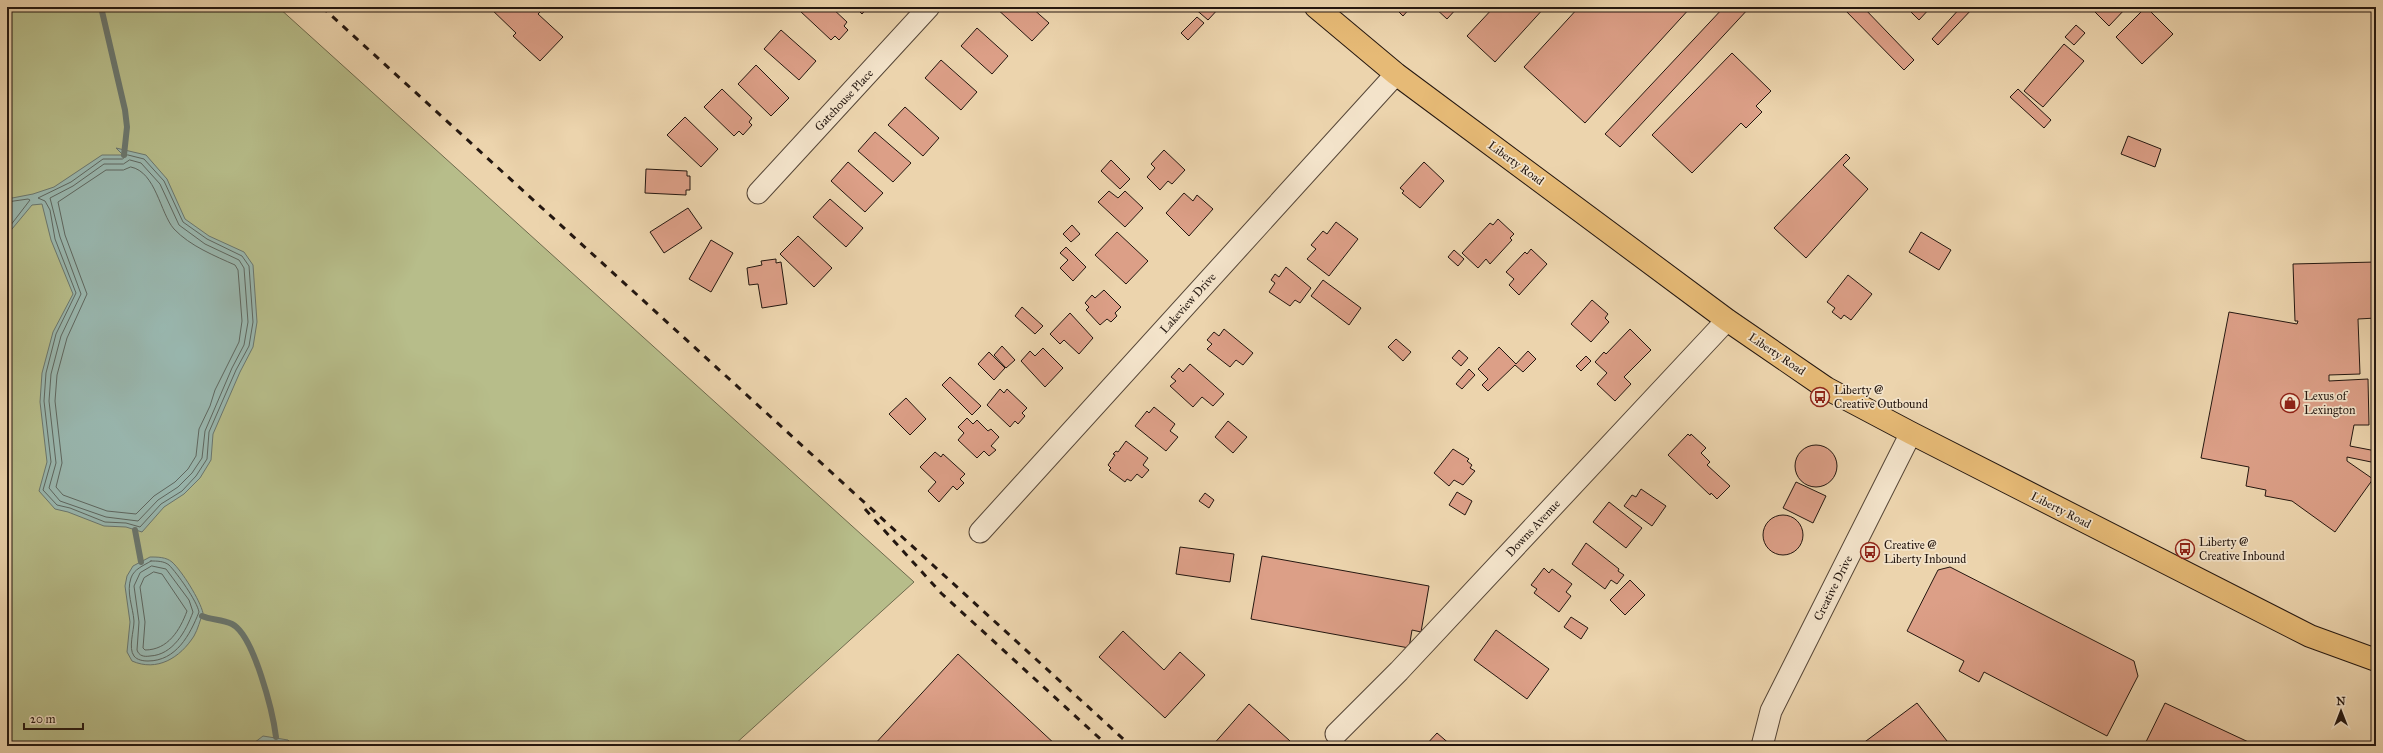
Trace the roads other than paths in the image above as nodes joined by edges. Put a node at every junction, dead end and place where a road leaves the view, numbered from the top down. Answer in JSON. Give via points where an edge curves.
{"nodes":[{"id":1,"x":929,"y":7,"type":"edge"},
{"id":2,"x":1316,"y":7,"type":"edge"},
{"id":3,"x":1396,"y":74,"type":"junction"},
{"id":4,"x":758,"y":192,"type":"dead end"},
{"id":5,"x":1728,"y":320,"type":"junction"},
{"id":6,"x":1911,"y":433,"type":"junction"},
{"id":7,"x":980,"y":532,"type":"dead end"},
{"id":8,"x":2376,"y":660,"type":"edge"},
{"id":9,"x":1336,"y":734,"type":"dead end"},
{"id":10,"x":1762,"y":746,"type":"edge"}],
"edges":[{"from":1,"to":4,"type":"street","name":"Gatehouse Place"},
{"from":2,"to":3,"type":"main road","name":"Liberty Road"},
{"from":3,"to":5,"type":"main road","name":"Liberty Road"},
{"from":3,"to":7,"type":"street","name":"Lakeview Drive"},
{"from":5,"to":6,"type":"main road","name":"Liberty Road","via":[[1826,388]]},
{"from":5,"to":9,"type":"street","name":"Downs Avenue","via":[[1399,672]]},
{"from":6,"to":8,"type":"main road","name":"Liberty Road","via":[[2310,636]]},
{"from":6,"to":10,"type":"street","name":"Creative Drive","via":[[1771,711]]}]}
